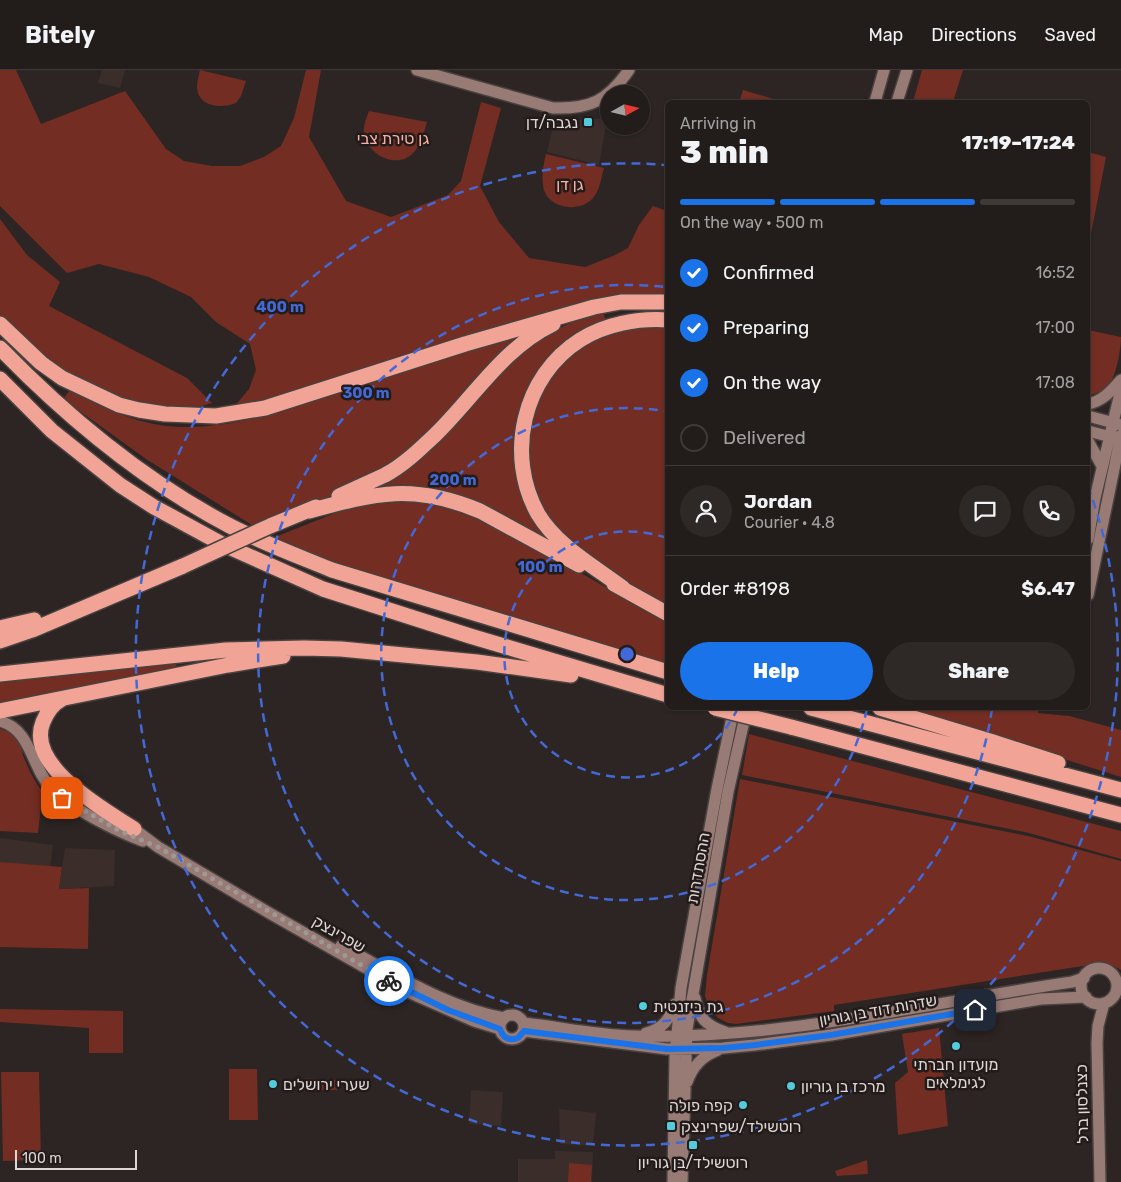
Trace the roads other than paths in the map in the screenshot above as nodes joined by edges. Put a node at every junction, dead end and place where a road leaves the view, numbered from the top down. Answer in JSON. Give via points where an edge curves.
{"nodes":[{"id":1,"x":417,"y":70,"type":"edge"},
{"id":2,"x":629,"y":70,"type":"edge"},
{"id":3,"x":884,"y":70,"type":"edge"},
{"id":4,"x":906,"y":70,"type":"edge"},
{"id":5,"x":876,"y":100,"type":"edge"},
{"id":6,"x":898,"y":100,"type":"edge"},
{"id":7,"x":665,"y":302,"type":"edge"},
{"id":8,"x":586,"y":310,"type":"junction"},
{"id":9,"x":665,"y":320,"type":"edge"},
{"id":10,"x":0,"y":324,"type":"edge"},
{"id":11,"x":0,"y":348,"type":"edge"},
{"id":12,"x":0,"y":379,"type":"edge"},
{"id":13,"x":1121,"y":380,"type":"edge"},
{"id":14,"x":1121,"y":389,"type":"edge"},
{"id":15,"x":1090,"y":403,"type":"edge"},
{"id":16,"x":1090,"y":417,"type":"edge"},
{"id":17,"x":1117,"y":424,"type":"edge"},
{"id":18,"x":1090,"y":431,"type":"edge"},
{"id":19,"x":1118,"y":438,"type":"edge"},
{"id":20,"x":1090,"y":445,"type":"edge"},
{"id":21,"x":1121,"y":462,"type":"edge"},
{"id":22,"x":1102,"y":466,"type":"junction"},
{"id":23,"x":1113,"y":472,"type":"junction"},
{"id":24,"x":309,"y":511,"type":"junction"},
{"id":25,"x":1090,"y":529,"type":"edge"},
{"id":26,"x":1090,"y":585,"type":"edge"},
{"id":27,"x":623,"y":588,"type":"junction"},
{"id":28,"x":103,"y":599,"type":"junction"},
{"id":29,"x":665,"y":612,"type":"edge"},
{"id":30,"x":0,"y":628,"type":"edge"},
{"id":31,"x":0,"y":642,"type":"edge"},
{"id":32,"x":341,"y":649,"type":"junction"},
{"id":33,"x":665,"y":671,"type":"edge"},
{"id":34,"x":0,"y":674,"type":"edge"},
{"id":35,"x":640,"y":687,"type":"junction"},
{"id":36,"x":665,"y":694,"type":"edge"},
{"id":37,"x":75,"y":695,"type":"junction"},
{"id":38,"x":723,"y":710,"type":"edge"},
{"id":39,"x":734,"y":710,"type":"edge"},
{"id":40,"x":747,"y":710,"type":"edge"},
{"id":41,"x":819,"y":710,"type":"edge"},
{"id":42,"x":887,"y":710,"type":"edge"},
{"id":43,"x":0,"y":711,"type":"edge"},
{"id":44,"x":0,"y":721,"type":"edge"},
{"id":45,"x":1121,"y":785,"type":"edge"},
{"id":46,"x":1121,"y":790,"type":"edge"},
{"id":47,"x":1121,"y":815,"type":"edge"},
{"id":48,"x":134,"y":829,"type":"joint"},
{"id":49,"x":158,"y":847,"type":"junction"},
{"id":50,"x":1108,"y":970,"type":"junction"},
{"id":51,"x":1121,"y":977,"type":"edge"},
{"id":52,"x":1084,"y":978,"type":"junction"},
{"id":53,"x":694,"y":984,"type":"junction"},
{"id":54,"x":681,"y":988,"type":"junction"},
{"id":55,"x":1112,"y":998,"type":"edge"},
{"id":56,"x":1088,"y":999,"type":"junction"},
{"id":57,"x":502,"y":1024,"type":"junction"},
{"id":58,"x":1098,"y":1026,"type":"junction"},
{"id":59,"x":524,"y":1027,"type":"junction"},
{"id":60,"x":736,"y":1033,"type":"junction"},
{"id":61,"x":632,"y":1036,"type":"junction"},
{"id":62,"x":681,"y":1036,"type":"junction"},
{"id":63,"x":723,"y":1048,"type":"junction"},
{"id":64,"x":681,"y":1049,"type":"junction"},
{"id":65,"x":684,"y":1096,"type":"junction"},
{"id":66,"x":673,"y":1182,"type":"edge"},
{"id":67,"x":682,"y":1182,"type":"edge"},
{"id":68,"x":1100,"y":1182,"type":"edge"}],
"edges":[{"from":1,"to":2,"type":"street","via":[[554,108],[570,108],[605,97]]},
{"from":3,"to":5,"type":"street"},
{"from":4,"to":6,"type":"street"},
{"from":7,"to":8,"type":"highway","via":[[621,302]]},
{"from":8,"to":10,"type":"highway","via":[[465,344],[265,408],[216,416],[165,414],[119,405],[62,378]]},
{"from":8,"to":24,"type":"highway","via":[[550,325],[509,354],[437,433],[410,457],[386,474]]},
{"from":9,"to":27,"type":"highway","via":[[619,324],[592,333],[574,344],[560,356],[537,386],[522,431],[524,476],[533,504],[542,519],[564,544]]},
{"from":11,"to":33,"type":"highway","via":[[95,437],[174,493],[230,526],[332,570]]},
{"from":12,"to":35,"type":"highway","via":[[52,431],[120,485],[222,544],[323,589]]},
{"from":13,"to":15,"type":"street","via":[[1107,395]]},
{"from":14,"to":17,"type":"street"},
{"from":16,"to":17,"type":"street"},
{"from":17,"to":19,"type":"street"},
{"from":18,"to":19,"type":"street"},
{"from":19,"to":22,"type":"street"},
{"from":19,"to":23,"type":"street"},
{"from":20,"to":22,"type":"street"},
{"from":21,"to":23,"type":"street"},
{"from":22,"to":25,"type":"street"},
{"from":23,"to":26,"type":"street"},
{"from":24,"to":27,"type":"highway","via":[[385,493],[426,494],[464,504],[499,520]]},
{"from":24,"to":28,"type":"highway","bridge":true},
{"from":27,"to":29,"type":"highway"},
{"from":28,"to":30,"type":"highway"},
{"from":28,"to":31,"type":"highway"},
{"from":32,"to":34,"type":"highway","via":[[226,650]]},
{"from":32,"to":35,"type":"highway","via":[[513,666]]},
{"from":32,"to":37,"type":"highway","via":[[228,665]]},
{"from":35,"to":36,"type":"highway"},
{"from":37,"to":43,"type":"highway"},
{"from":37,"to":48,"type":"highway","via":[[60,700],[45,716],[41,738],[44,751],[64,780]]},
{"from":38,"to":47,"type":"highway","bridge":true},
{"from":39,"to":54,"type":"street","name":"ההסתדרות"},
{"from":40,"to":53,"type":"street","name":"ההסתדרות","via":[[728,792]]},
{"from":41,"to":46,"type":"highway"},
{"from":42,"to":45,"type":"highway"},
{"from":44,"to":49,"type":"street","name":"שפרינצק","via":[[14,727],[24,737],[42,777],[62,798],[118,830]]},
{"from":48,"to":49,"type":"street","name":"שפרינצק"},
{"from":49,"to":57,"type":"street","name":"שפרינצק","via":[[271,914],[436,996]]},
{"from":50,"to":51,"type":"street"},
{"from":50,"to":52,"type":"street","via":[[1093,969]]},
{"from":50,"to":55,"type":"street","via":[[1117,988]]},
{"from":52,"to":56,"type":"street","via":[[1082,989]]},
{"from":52,"to":60,"type":"street","name":"שדרות דוד בן גוריון","via":[[804,1026]]},
{"from":53,"to":60,"type":"street","via":[[698,1009],[707,1024]]},
{"from":53,"to":62,"type":"street","name":"ההסתדרות"},
{"from":54,"to":61,"type":"street","via":[[666,1023],[656,1030]]},
{"from":54,"to":62,"type":"street","name":"ההסתדרות"},
{"from":55,"to":56,"type":"street","via":[[1095,1003]]},
{"from":55,"to":58,"type":"street","name":"כצנלסון ברל"},
{"from":56,"to":58,"type":"street","name":"כצנלסון ברל"},
{"from":56,"to":63,"type":"street","name":"שדרות דוד בן גוריון","via":[[1041,999],[831,1035]]},
{"from":57,"to":59,"type":"street","via":[[513,1015],[521,1018]]},
{"from":57,"to":59,"type":"street","via":[[503,1035],[510,1039],[518,1038]]},
{"from":58,"to":68,"type":"street","name":"כצנלסון ברל"},
{"from":59,"to":61,"type":"street"},
{"from":59,"to":64,"type":"street","via":[[634,1045]]},
{"from":60,"to":62,"type":"street","name":"שדרות דוד בן גוריון"},
{"from":61,"to":62,"type":"street"},
{"from":62,"to":64,"type":"street"},
{"from":63,"to":64,"type":"street","name":"שדרות דוד בן גוריון"},
{"from":63,"to":65,"type":"street","via":[[707,1054],[697,1063]]},
{"from":64,"to":65,"type":"street"},
{"from":64,"to":66,"type":"street"},
{"from":65,"to":67,"type":"street"}]}
